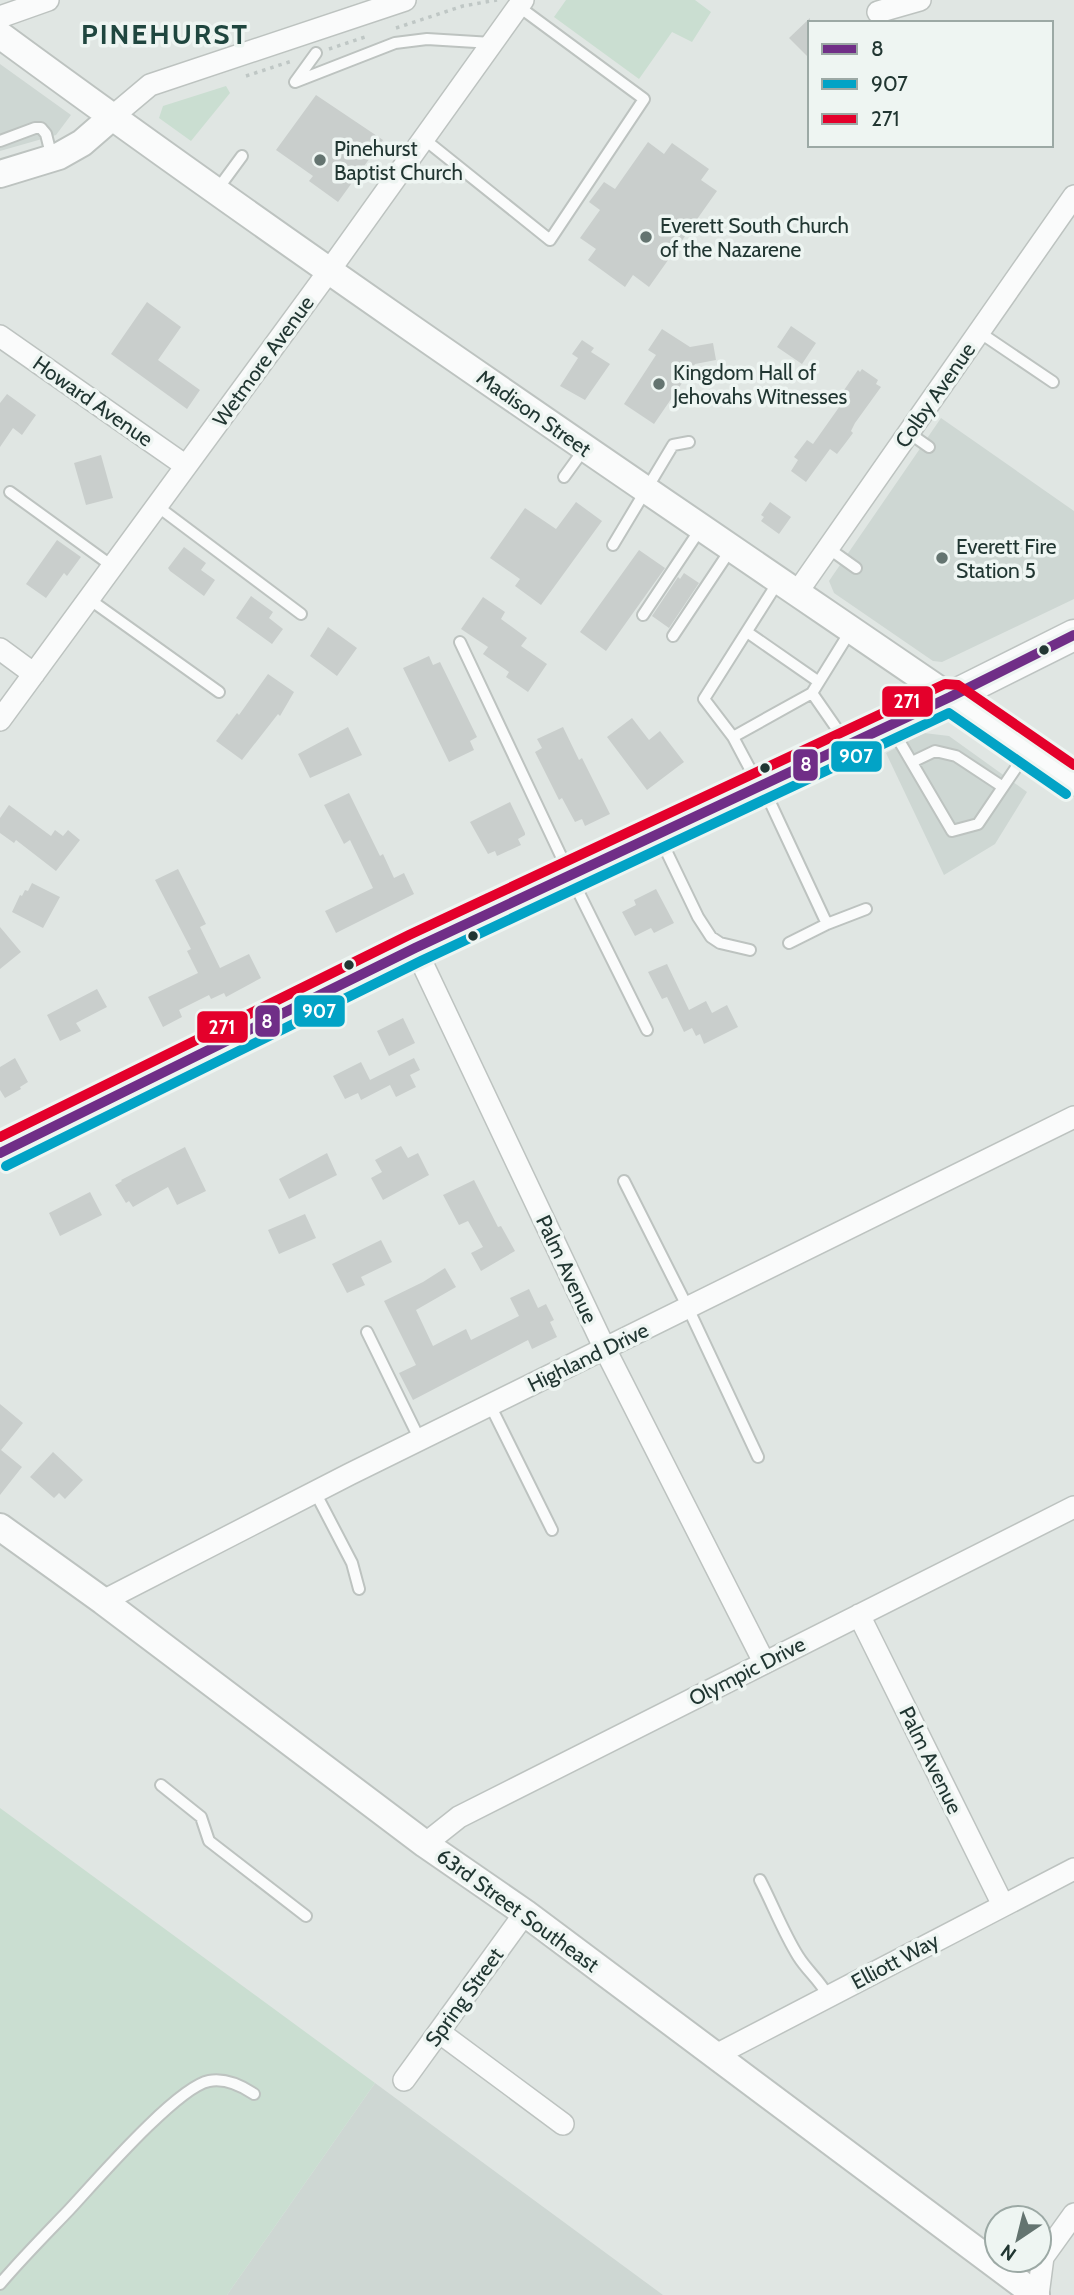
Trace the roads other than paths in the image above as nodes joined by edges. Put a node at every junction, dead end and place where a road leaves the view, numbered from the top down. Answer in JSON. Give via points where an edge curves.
{"nodes":[{"id":1,"x":47,"y":0,"type":"edge"},
{"id":2,"x":920,"y":0,"type":"edge"},
{"id":3,"x":390,"y":2,"type":"edge"},
{"id":4,"x":521,"y":3,"type":"edge"},
{"id":5,"x":878,"y":12,"type":"dead end"},
{"id":6,"x":0,"y":17,"type":"edge"},
{"id":7,"x":0,"y":35,"type":"edge"},
{"id":8,"x":492,"y":43,"type":"junction"},
{"id":9,"x":316,"y":53,"type":"dead end"},
{"id":10,"x":112,"y":117,"type":"junction"},
{"id":11,"x":424,"y":139,"type":"junction"},
{"id":12,"x":0,"y":141,"type":"edge"},
{"id":13,"x":242,"y":156,"type":"dead end"},
{"id":14,"x":52,"y":158,"type":"junction"},
{"id":15,"x":0,"y":174,"type":"edge"},
{"id":16,"x":216,"y":191,"type":"junction"},
{"id":17,"x":1074,"y":196,"type":"edge"},
{"id":18,"x":329,"y":271,"type":"junction"},
{"id":19,"x":979,"y":332,"type":"junction"},
{"id":20,"x":0,"y":336,"type":"edge"},
{"id":21,"x":1053,"y":382,"type":"dead end"},
{"id":22,"x":909,"y":433,"type":"junction"},
{"id":23,"x":688,"y":442,"type":"dead end"},
{"id":24,"x":929,"y":447,"type":"dead end"},
{"id":25,"x":585,"y":448,"type":"junction"},
{"id":26,"x":186,"y":466,"type":"junction"},
{"id":27,"x":564,"y":477,"type":"dead end"},
{"id":28,"x":645,"y":489,"type":"junction"},
{"id":29,"x":10,"y":492,"type":"dead end"},
{"id":30,"x":157,"y":506,"type":"junction"},
{"id":31,"x":701,"y":528,"type":"junction"},
{"id":32,"x":613,"y":545,"type":"dead end"},
{"id":33,"x":828,"y":548,"type":"junction"},
{"id":34,"x":731,"y":549,"type":"junction"},
{"id":35,"x":112,"y":566,"type":"junction"},
{"id":36,"x":856,"y":568,"type":"dead end"},
{"id":37,"x":787,"y":588,"type":"junction"},
{"id":38,"x":89,"y":598,"type":"junction"},
{"id":39,"x":301,"y":614,"type":"dead end"},
{"id":40,"x":643,"y":615,"type":"dead end"},
{"id":41,"x":850,"y":630,"type":"junction"},
{"id":42,"x":747,"y":632,"type":"junction"},
{"id":43,"x":1074,"y":635,"type":"edge"},
{"id":44,"x":673,"y":636,"type":"dead end"},
{"id":45,"x":460,"y":642,"type":"dead end"},
{"id":46,"x":0,"y":649,"type":"edge"},
{"id":47,"x":34,"y":674,"type":"junction"},
{"id":48,"x":819,"y":682,"type":"junction"},
{"id":49,"x":219,"y":692,"type":"dead end"},
{"id":50,"x":812,"y":693,"type":"junction"},
{"id":51,"x":950,"y":697,"type":"junction"},
{"id":52,"x":0,"y":720,"type":"edge"},
{"id":53,"x":890,"y":725,"type":"junction"},
{"id":54,"x":733,"y":737,"type":"junction"},
{"id":55,"x":847,"y":745,"type":"junction"},
{"id":56,"x":1028,"y":750,"type":"junction"},
{"id":57,"x":912,"y":762,"type":"junction"},
{"id":58,"x":1074,"y":782,"type":"edge"},
{"id":59,"x":761,"y":785,"type":"junction"},
{"id":60,"x":1003,"y":788,"type":"junction"},
{"id":61,"x":657,"y":834,"type":"junction"},
{"id":62,"x":570,"y":875,"type":"junction"},
{"id":63,"x":866,"y":909,"type":"dead end"},
{"id":64,"x":827,"y":924,"type":"junction"},
{"id":65,"x":789,"y":943,"type":"dead end"},
{"id":66,"x":415,"y":948,"type":"junction"},
{"id":67,"x":750,"y":950,"type":"dead end"},
{"id":68,"x":647,"y":1030,"type":"dead end"},
{"id":69,"x":1074,"y":1117,"type":"edge"},
{"id":70,"x":0,"y":1153,"type":"edge"},
{"id":71,"x":624,"y":1181,"type":"dead end"},
{"id":72,"x":688,"y":1308,"type":"junction"},
{"id":73,"x":367,"y":1332,"type":"dead end"},
{"id":74,"x":605,"y":1349,"type":"junction"},
{"id":75,"x":490,"y":1405,"type":"junction"},
{"id":76,"x":419,"y":1440,"type":"junction"},
{"id":77,"x":758,"y":1457,"type":"dead end"},
{"id":78,"x":315,"y":1492,"type":"junction"},
{"id":79,"x":1074,"y":1507,"type":"edge"},
{"id":80,"x":0,"y":1527,"type":"edge"},
{"id":81,"x":552,"y":1530,"type":"dead end"},
{"id":82,"x":359,"y":1589,"type":"dead end"},
{"id":83,"x":103,"y":1601,"type":"junction"},
{"id":84,"x":859,"y":1615,"type":"junction"},
{"id":85,"x":764,"y":1662,"type":"junction"},
{"id":86,"x":161,"y":1785,"type":"dead end"},
{"id":87,"x":425,"y":1844,"type":"junction"},
{"id":88,"x":1074,"y":1869,"type":"edge"},
{"id":89,"x":760,"y":1880,"type":"dead end"},
{"id":90,"x":1003,"y":1905,"type":"junction"},
{"id":91,"x":525,"y":1913,"type":"junction"},
{"id":92,"x":306,"y":1916,"type":"dead end"},
{"id":93,"x":828,"y":1996,"type":"junction"},
{"id":94,"x":439,"y":2032,"type":"junction"},
{"id":95,"x":716,"y":2055,"type":"junction"},
{"id":96,"x":404,"y":2080,"type":"dead end"},
{"id":97,"x":254,"y":2094,"type":"dead end"},
{"id":98,"x":563,"y":2124,"type":"dead end"},
{"id":99,"x":1074,"y":2214,"type":"edge"},
{"id":100,"x":0,"y":2284,"type":"edge"},
{"id":101,"x":1037,"y":2295,"type":"edge"}],
"edges":[{"from":1,"to":6,"type":"street"},
{"from":2,"to":5,"type":"street"},
{"from":3,"to":10,"type":"street","via":[[150,85]]},
{"from":4,"to":8,"type":"street","name":"Wetmore Avenue"},
{"from":4,"to":11,"type":"lane","via":[[645,99],[550,240]]},
{"from":7,"to":10,"type":"street","name":"Madison Street"},
{"from":8,"to":9,"type":"lane","via":[[428,39],[395,43],[295,82]]},
{"from":8,"to":11,"type":"street","name":"Wetmore Avenue"},
{"from":10,"to":14,"type":"street","via":[[82,143]]},
{"from":10,"to":16,"type":"street","name":"Madison Street"},
{"from":11,"to":18,"type":"street","name":"Wetmore Avenue"},
{"from":12,"to":14,"type":"lane","via":[[41,128]]},
{"from":13,"to":16,"type":"lane"},
{"from":14,"to":15,"type":"street"},
{"from":16,"to":18,"type":"street","name":"Madison Street"},
{"from":17,"to":19,"type":"street","name":"Colby Avenue"},
{"from":18,"to":25,"type":"street","name":"Madison Street"},
{"from":18,"to":26,"type":"street","name":"Wetmore Avenue"},
{"from":19,"to":21,"type":"lane"},
{"from":19,"to":22,"type":"street","name":"Colby Avenue"},
{"from":20,"to":26,"type":"street","name":"Howard Avenue"},
{"from":22,"to":24,"type":"lane"},
{"from":22,"to":33,"type":"street","name":"Colby Avenue"},
{"from":23,"to":28,"type":"lane","via":[[673,445]]},
{"from":25,"to":27,"type":"lane"},
{"from":25,"to":28,"type":"street","name":"Madison Street"},
{"from":26,"to":30,"type":"street","name":"Wetmore Avenue"},
{"from":28,"to":31,"type":"street","name":"Madison Street"},
{"from":28,"to":32,"type":"lane"},
{"from":29,"to":35,"type":"lane"},
{"from":30,"to":35,"type":"street","name":"Wetmore Avenue"},
{"from":30,"to":39,"type":"lane"},
{"from":31,"to":34,"type":"street","name":"Madison Street"},
{"from":31,"to":40,"type":"lane"},
{"from":33,"to":36,"type":"lane"},
{"from":33,"to":37,"type":"street","name":"Colby Avenue"},
{"from":34,"to":37,"type":"street","name":"Madison Street"},
{"from":34,"to":44,"type":"lane"},
{"from":35,"to":38,"type":"street","name":"Wetmore Avenue"},
{"from":37,"to":41,"type":"street","name":"Madison Street"},
{"from":37,"to":42,"type":"lane"},
{"from":38,"to":47,"type":"street","name":"Wetmore Avenue"},
{"from":38,"to":49,"type":"lane"},
{"from":41,"to":48,"type":"lane"},
{"from":41,"to":51,"type":"street","name":"Madison Street"},
{"from":42,"to":48,"type":"lane"},
{"from":42,"to":54,"type":"lane","via":[[704,699]]},
{"from":43,"to":51,"type":"main road"},
{"from":45,"to":62,"type":"lane"},
{"from":46,"to":47,"type":"street"},
{"from":47,"to":52,"type":"street","name":"Wetmore Avenue"},
{"from":48,"to":50,"type":"lane"},
{"from":50,"to":54,"type":"lane"},
{"from":50,"to":55,"type":"lane"},
{"from":51,"to":53,"type":"main road"},
{"from":51,"to":56,"type":"street","name":"Madison Street"},
{"from":53,"to":55,"type":"main road"},
{"from":53,"to":57,"type":"lane"},
{"from":54,"to":59,"type":"lane"},
{"from":55,"to":59,"type":"main road"},
{"from":56,"to":58,"type":"street","name":"Madison Street"},
{"from":56,"to":60,"type":"lane"},
{"from":57,"to":60,"type":"lane","via":[[935,751],[956,756]]},
{"from":57,"to":60,"type":"lane","via":[[952,831],[978,824]]},
{"from":59,"to":61,"type":"main road"},
{"from":59,"to":64,"type":"lane"},
{"from":61,"to":62,"type":"main road"},
{"from":61,"to":67,"type":"lane","via":[[711,937]]},
{"from":62,"to":66,"type":"main road"},
{"from":62,"to":68,"type":"lane"},
{"from":63,"to":64,"type":"lane"},
{"from":64,"to":65,"type":"lane"},
{"from":66,"to":70,"type":"main road"},
{"from":66,"to":74,"type":"street","name":"Palm Avenue"},
{"from":69,"to":72,"type":"street","name":"Highland Drive"},
{"from":71,"to":72,"type":"lane"},
{"from":72,"to":74,"type":"street","name":"Highland Drive"},
{"from":72,"to":77,"type":"lane"},
{"from":73,"to":76,"type":"lane"},
{"from":74,"to":75,"type":"street","name":"Highland Drive"},
{"from":74,"to":85,"type":"street","name":"Palm Avenue"},
{"from":75,"to":76,"type":"street","name":"Highland Drive"},
{"from":75,"to":81,"type":"lane"},
{"from":76,"to":78,"type":"street","name":"Highland Drive"},
{"from":78,"to":82,"type":"lane","via":[[352,1563]]},
{"from":78,"to":83,"type":"street","name":"Highland Drive"},
{"from":79,"to":84,"type":"street","name":"Olympic Drive"},
{"from":80,"to":83,"type":"street","name":"63rd Street Southeast"},
{"from":83,"to":87,"type":"street","name":"63rd Street Southeast"},
{"from":84,"to":85,"type":"street","name":"Olympic Drive"},
{"from":84,"to":90,"type":"street","name":"Palm Avenue"},
{"from":85,"to":87,"type":"street","name":"Olympic Drive","via":[[459,1817]]},
{"from":86,"to":92,"type":"lane","via":[[201,1817],[209,1842]]},
{"from":87,"to":91,"type":"street","name":"63rd Street Southeast"},
{"from":88,"to":90,"type":"street","name":"Elliott Way"},
{"from":89,"to":93,"type":"lane","via":[[796,1953]]},
{"from":90,"to":93,"type":"street","name":"Elliott Way"},
{"from":91,"to":94,"type":"street","name":"Spring Street"},
{"from":91,"to":95,"type":"street","name":"63rd Street Southeast"},
{"from":93,"to":95,"type":"street","name":"Elliott Way"},
{"from":94,"to":96,"type":"street","name":"Spring Street"},
{"from":94,"to":98,"type":"street"},
{"from":95,"to":101,"type":"street","name":"63rd Street Southeast"},
{"from":97,"to":100,"type":"lane","via":[[226,2081],[211,2080],[193,2087],[162,2112]]},
{"from":99,"to":101,"type":"street","via":[[1043,2258]]}]}
